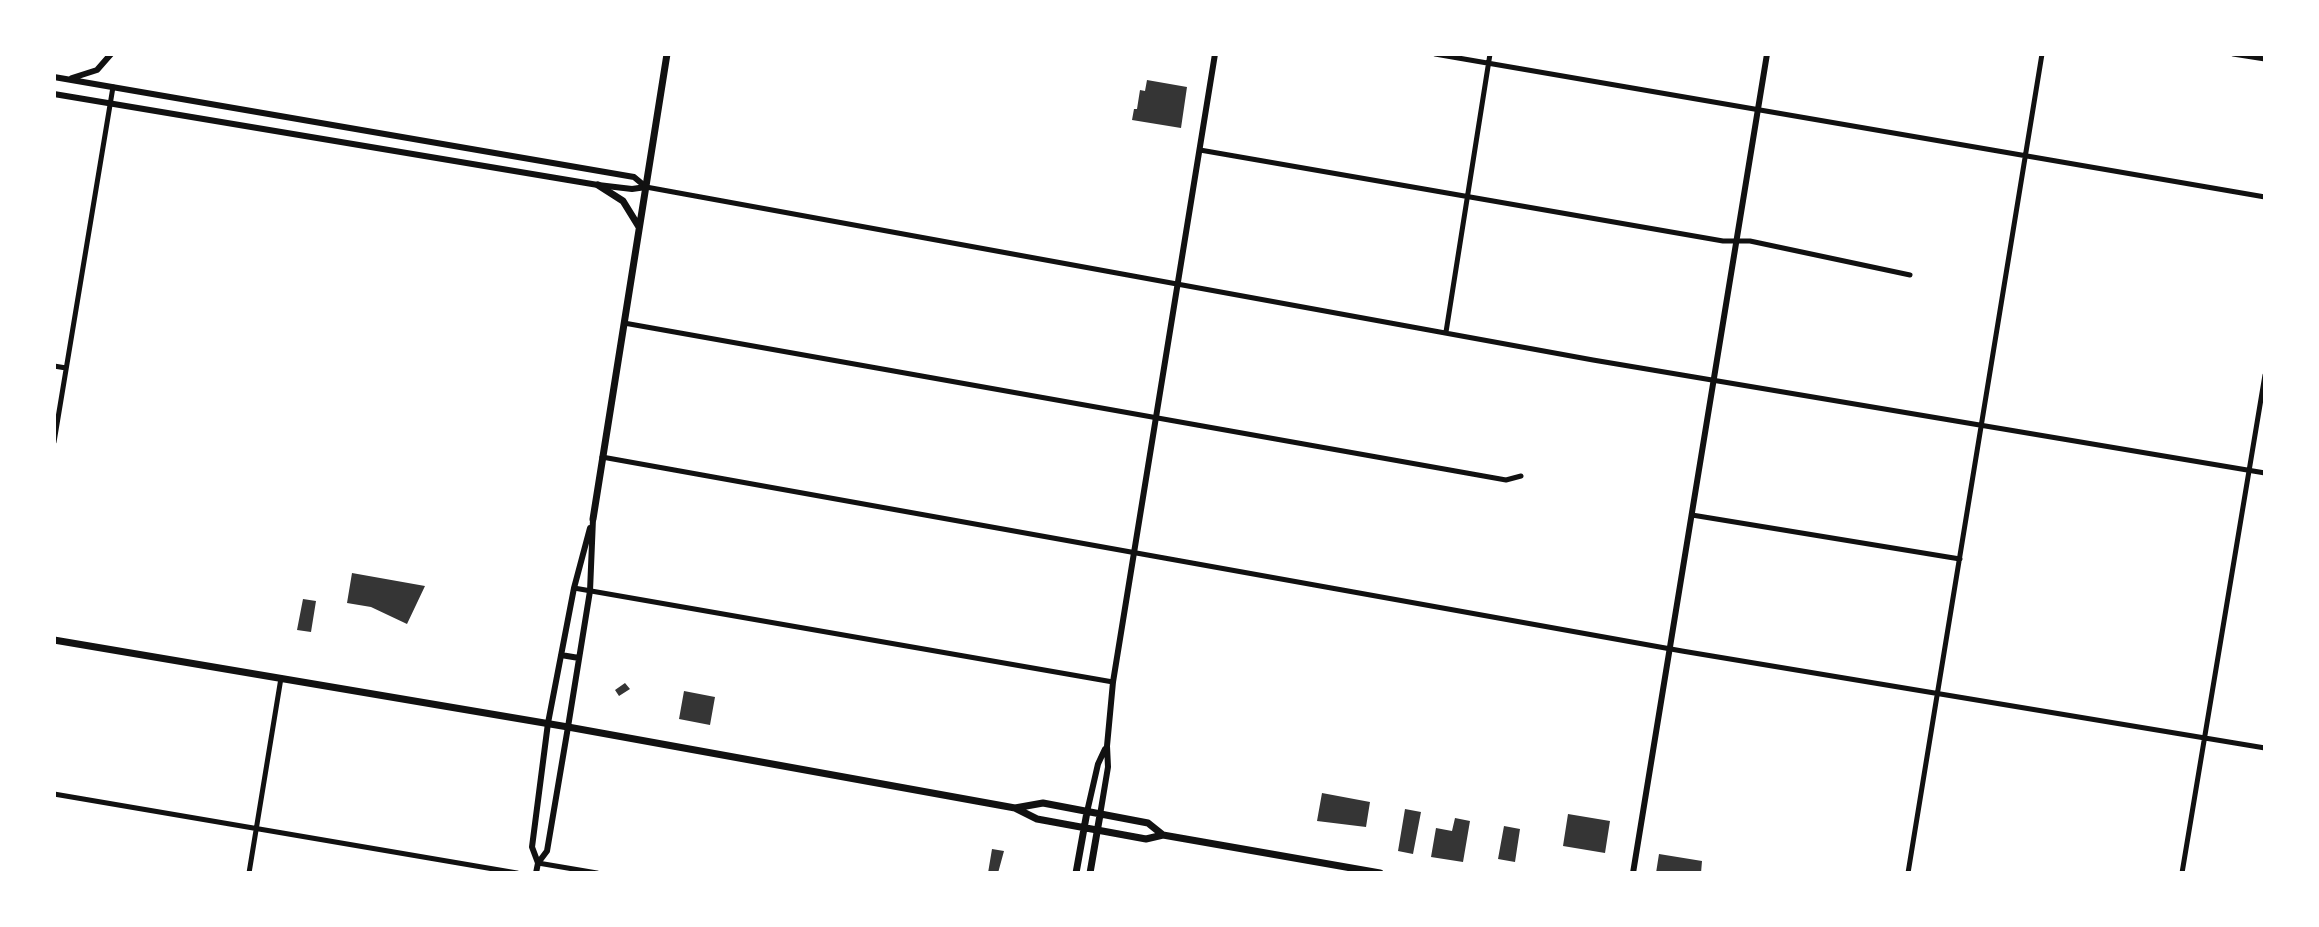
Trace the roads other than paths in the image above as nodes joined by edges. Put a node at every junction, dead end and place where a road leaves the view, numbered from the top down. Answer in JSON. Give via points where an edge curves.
{"nodes":[{"id":1,"x":111,"y":54,"type":"edge"},
{"id":2,"x":667,"y":54,"type":"edge"},
{"id":3,"x":1215,"y":54,"type":"edge"},
{"id":4,"x":1435,"y":54,"type":"edge"},
{"id":5,"x":1490,"y":54,"type":"edge"},
{"id":6,"x":1767,"y":54,"type":"edge"},
{"id":7,"x":2042,"y":54,"type":"edge"},
{"id":8,"x":2233,"y":54,"type":"edge"},
{"id":9,"x":2265,"y":59,"type":"edge"},
{"id":10,"x":1489,"y":64,"type":"junction"},
{"id":11,"x":54,"y":77,"type":"edge"},
{"id":12,"x":69,"y":80,"type":"junction"},
{"id":13,"x":113,"y":87,"type":"junction"},
{"id":14,"x":54,"y":94,"type":"edge"},
{"id":15,"x":110,"y":104,"type":"junction"},
{"id":16,"x":1758,"y":111,"type":"junction"},
{"id":17,"x":1200,"y":150,"type":"junction"},
{"id":18,"x":2025,"y":156,"type":"junction"},
{"id":19,"x":598,"y":185,"type":"junction"},
{"id":20,"x":646,"y":187,"type":"junction"},
{"id":21,"x":2265,"y":197,"type":"edge"},
{"id":22,"x":1467,"y":198,"type":"junction"},
{"id":23,"x":639,"y":228,"type":"junction"},
{"id":24,"x":1736,"y":241,"type":"junction"},
{"id":25,"x":1910,"y":274,"type":"dead end"},
{"id":26,"x":1178,"y":285,"type":"junction"},
{"id":27,"x":624,"y":323,"type":"junction"},
{"id":28,"x":1446,"y":332,"type":"junction"},
{"id":29,"x":54,"y":366,"type":"edge"},
{"id":30,"x":66,"y":368,"type":"junction"},
{"id":31,"x":2265,"y":375,"type":"edge"},
{"id":32,"x":1714,"y":380,"type":"junction"},
{"id":33,"x":1156,"y":417,"type":"junction"},
{"id":34,"x":1982,"y":427,"type":"junction"},
{"id":35,"x":54,"y":442,"type":"edge"},
{"id":36,"x":602,"y":457,"type":"junction"},
{"id":37,"x":2249,"y":471,"type":"junction"},
{"id":38,"x":2265,"y":473,"type":"edge"},
{"id":39,"x":1521,"y":476,"type":"dead end"},
{"id":40,"x":1692,"y":515,"type":"junction"},
{"id":41,"x":593,"y":519,"type":"junction"},
{"id":42,"x":1134,"y":553,"type":"junction"},
{"id":43,"x":1960,"y":559,"type":"junction"},
{"id":44,"x":573,"y":588,"type":"junction"},
{"id":45,"x":590,"y":591,"type":"junction"},
{"id":46,"x":54,"y":640,"type":"edge"},
{"id":47,"x":1670,"y":648,"type":"junction"},
{"id":48,"x":561,"y":655,"type":"junction"},
{"id":49,"x":579,"y":658,"type":"junction"},
{"id":50,"x":280,"y":678,"type":"junction"},
{"id":51,"x":1113,"y":682,"type":"junction"},
{"id":52,"x":1937,"y":694,"type":"junction"},
{"id":53,"x":548,"y":723,"type":"junction"},
{"id":54,"x":568,"y":727,"type":"junction"},
{"id":55,"x":2205,"y":738,"type":"junction"},
{"id":56,"x":1107,"y":746,"type":"junction"},
{"id":57,"x":2265,"y":748,"type":"edge"},
{"id":58,"x":54,"y":794,"type":"edge"},
{"id":59,"x":1016,"y":808,"type":"junction"},
{"id":60,"x":1087,"y":812,"type":"junction"},
{"id":61,"x":1100,"y":815,"type":"junction"},
{"id":62,"x":1084,"y":827,"type":"junction"},
{"id":63,"x":256,"y":829,"type":"junction"},
{"id":64,"x":1097,"y":830,"type":"junction"},
{"id":65,"x":1163,"y":835,"type":"junction"},
{"id":66,"x":538,"y":862,"type":"junction"},
{"id":67,"x":249,"y":873,"type":"edge"},
{"id":68,"x":517,"y":873,"type":"edge"},
{"id":69,"x":536,"y":873,"type":"edge"},
{"id":70,"x":597,"y":873,"type":"edge"},
{"id":71,"x":1076,"y":873,"type":"edge"},
{"id":72,"x":1090,"y":873,"type":"edge"},
{"id":73,"x":1380,"y":873,"type":"edge"},
{"id":74,"x":1633,"y":873,"type":"edge"},
{"id":75,"x":1908,"y":873,"type":"edge"},
{"id":76,"x":2182,"y":873,"type":"edge"}],
"edges":[{"from":1,"to":12,"type":"street","via":[[97,70]]},
{"from":2,"to":20,"type":"main road"},
{"from":3,"to":17,"type":"street"},
{"from":4,"to":10,"type":"street"},
{"from":5,"to":10,"type":"street"},
{"from":6,"to":16,"type":"street"},
{"from":7,"to":18,"type":"street"},
{"from":8,"to":9,"type":"street"},
{"from":10,"to":16,"type":"street"},
{"from":10,"to":22,"type":"street"},
{"from":11,"to":12,"type":"street"},
{"from":12,"to":13,"type":"street"},
{"from":13,"to":15,"type":"street"},
{"from":13,"to":20,"type":"street","via":[[634,177]]},
{"from":14,"to":15,"type":"street"},
{"from":15,"to":19,"type":"street"},
{"from":15,"to":30,"type":"street"},
{"from":16,"to":18,"type":"street"},
{"from":16,"to":24,"type":"street"},
{"from":17,"to":22,"type":"street"},
{"from":17,"to":26,"type":"street"},
{"from":18,"to":21,"type":"street"},
{"from":18,"to":34,"type":"street"},
{"from":19,"to":20,"type":"street"},
{"from":19,"to":23,"type":"main road","via":[[623,201]]},
{"from":20,"to":23,"type":"main road"},
{"from":20,"to":26,"type":"street"},
{"from":22,"to":24,"type":"street"},
{"from":22,"to":28,"type":"street"},
{"from":23,"to":27,"type":"main road"},
{"from":24,"to":25,"type":"street"},
{"from":24,"to":32,"type":"street"},
{"from":26,"to":28,"type":"street"},
{"from":26,"to":33,"type":"street"},
{"from":27,"to":33,"type":"street"},
{"from":27,"to":36,"type":"main road"},
{"from":28,"to":32,"type":"street"},
{"from":29,"to":30,"type":"street"},
{"from":30,"to":35,"type":"street"},
{"from":31,"to":37,"type":"street"},
{"from":32,"to":34,"type":"street"},
{"from":32,"to":40,"type":"street"},
{"from":33,"to":39,"type":"street","via":[[1506,480]]},
{"from":33,"to":42,"type":"street"},
{"from":34,"to":37,"type":"street"},
{"from":34,"to":43,"type":"street"},
{"from":36,"to":41,"type":"main road"},
{"from":36,"to":42,"type":"street"},
{"from":37,"to":38,"type":"street"},
{"from":37,"to":55,"type":"street"},
{"from":40,"to":43,"type":"street"},
{"from":40,"to":47,"type":"street"},
{"from":41,"to":44,"type":"street"},
{"from":41,"to":45,"type":"street"},
{"from":42,"to":47,"type":"street"},
{"from":42,"to":51,"type":"street"},
{"from":43,"to":52,"type":"street"},
{"from":44,"to":45,"type":"street"},
{"from":44,"to":48,"type":"street"},
{"from":45,"to":49,"type":"street"},
{"from":45,"to":51,"type":"street"},
{"from":46,"to":50,"type":"main road"},
{"from":47,"to":52,"type":"street"},
{"from":47,"to":74,"type":"street"},
{"from":48,"to":49,"type":"street"},
{"from":48,"to":53,"type":"street"},
{"from":49,"to":54,"type":"street"},
{"from":50,"to":53,"type":"main road"},
{"from":50,"to":63,"type":"street"},
{"from":51,"to":56,"type":"street"},
{"from":52,"to":55,"type":"street"},
{"from":52,"to":75,"type":"street"},
{"from":53,"to":54,"type":"main road"},
{"from":53,"to":66,"type":"street","via":[[532,847]]},
{"from":54,"to":59,"type":"main road"},
{"from":54,"to":66,"type":"street","via":[[547,851]]},
{"from":55,"to":57,"type":"street"},
{"from":55,"to":76,"type":"street"},
{"from":56,"to":60,"type":"street","via":[[1098,764]]},
{"from":56,"to":61,"type":"street","via":[[1108,767]]},
{"from":58,"to":63,"type":"street"},
{"from":59,"to":60,"type":"main road","via":[[1043,803]]},
{"from":59,"to":62,"type":"main road","via":[[1037,819]]},
{"from":60,"to":61,"type":"main road"},
{"from":60,"to":62,"type":"main road"},
{"from":61,"to":64,"type":"main road"},
{"from":61,"to":65,"type":"main road","via":[[1148,823]]},
{"from":62,"to":64,"type":"main road"},
{"from":62,"to":71,"type":"main road"},
{"from":63,"to":67,"type":"street"},
{"from":63,"to":68,"type":"street"},
{"from":64,"to":65,"type":"main road","via":[[1146,839]]},
{"from":64,"to":72,"type":"main road"},
{"from":65,"to":73,"type":"main road"},
{"from":66,"to":69,"type":"street"},
{"from":66,"to":70,"type":"street"}]}
